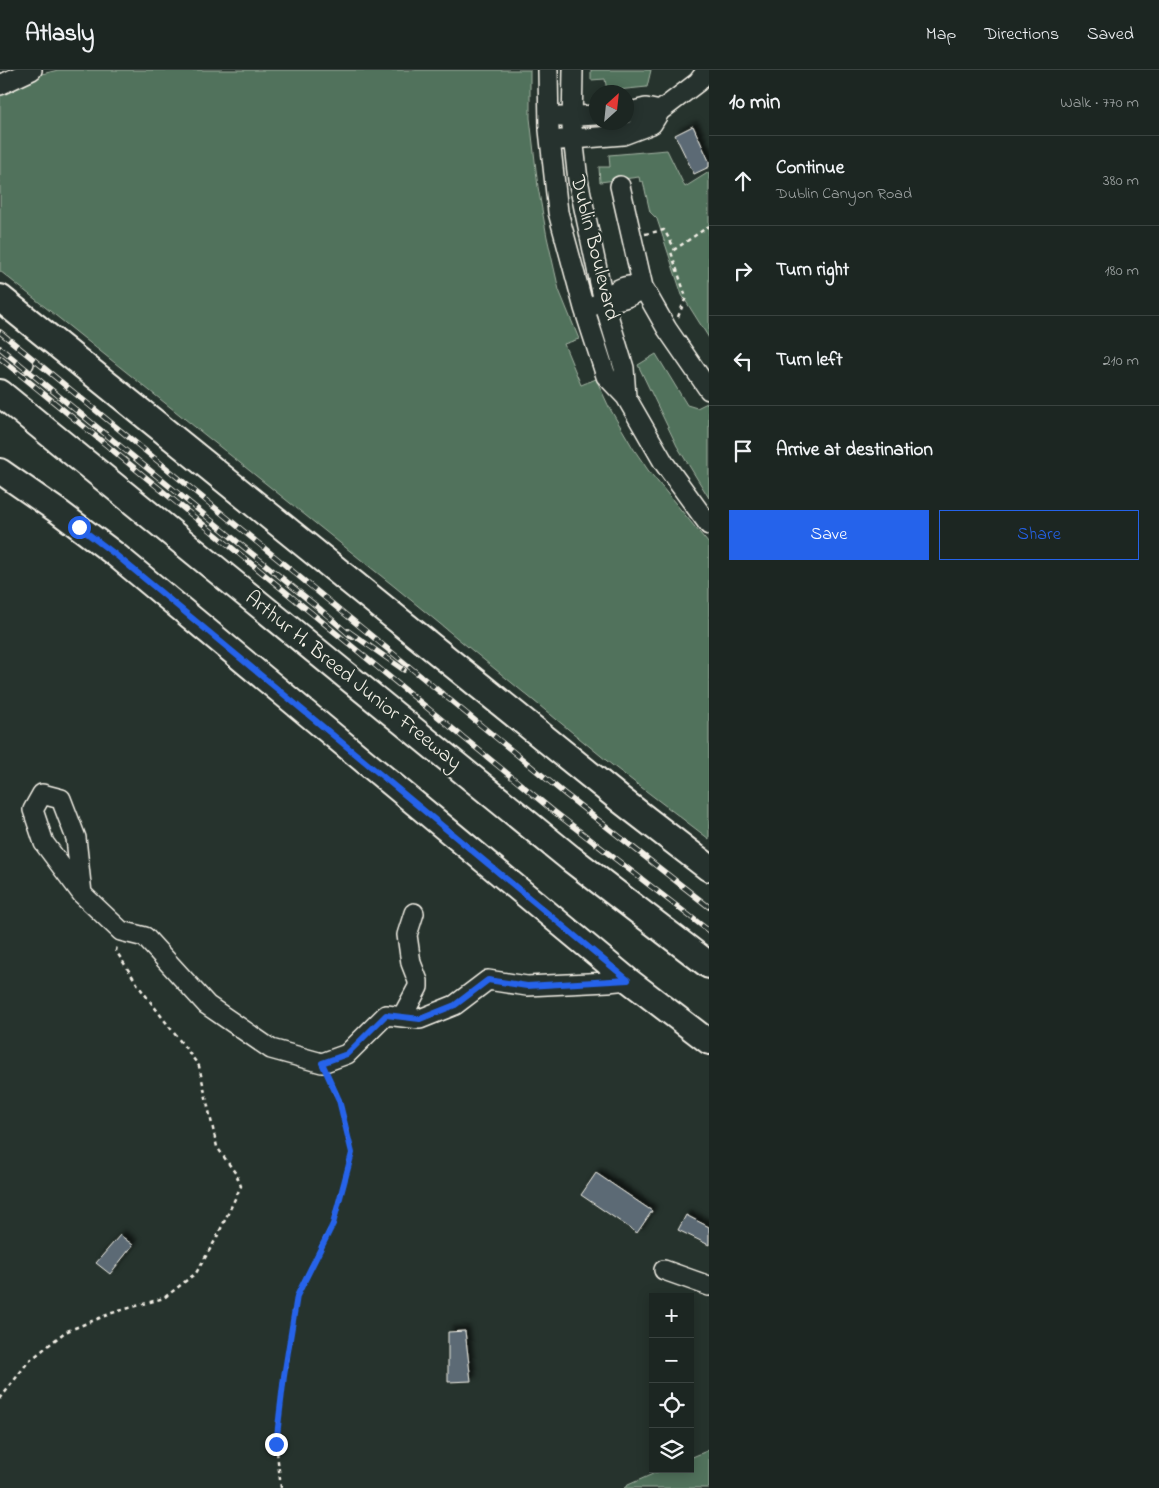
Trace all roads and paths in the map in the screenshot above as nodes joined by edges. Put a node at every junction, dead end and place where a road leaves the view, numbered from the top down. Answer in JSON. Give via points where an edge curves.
{"nodes":[{"id":1,"x":32,"y":70,"type":"edge"},
{"id":2,"x":548,"y":70,"type":"edge"},
{"id":3,"x":573,"y":70,"type":"edge"},
{"id":4,"x":707,"y":70,"type":"edge"},
{"id":5,"x":0,"y":85,"type":"edge"},
{"id":6,"x":634,"y":111,"type":"edge"},
{"id":7,"x":660,"y":111,"type":"junction"},
{"id":8,"x":589,"y":115,"type":"edge"},
{"id":9,"x":572,"y":116,"type":"junction"},
{"id":10,"x":549,"y":118,"type":"junction"},
{"id":11,"x":574,"y":139,"type":"junction"},
{"id":12,"x":550,"y":141,"type":"junction"},
{"id":13,"x":620,"y":186,"type":"dead end"},
{"id":14,"x":709,"y":226,"type":"edge"},
{"id":15,"x":632,"y":237,"type":"junction"},
{"id":16,"x":675,"y":249,"type":"junction"},
{"id":17,"x":643,"y":287,"type":"junction"},
{"id":18,"x":0,"y":298,"type":"edge"},
{"id":19,"x":604,"y":302,"type":"junction"},
{"id":20,"x":584,"y":308,"type":"junction"},
{"id":21,"x":671,"y":335,"type":"junction"},
{"id":22,"x":0,"y":344,"type":"edge"},
{"id":23,"x":23,"y":364,"type":"dead end"},
{"id":24,"x":709,"y":390,"type":"edge"},
{"id":25,"x":0,"y":393,"type":"edge"},
{"id":26,"x":626,"y":397,"type":"junction"},
{"id":27,"x":0,"y":472,"type":"edge"},
{"id":28,"x":709,"y":525,"type":"edge"},
{"id":29,"x":709,"y":868,"type":"edge"},
{"id":30,"x":82,"y":894,"type":"dead end"},
{"id":31,"x":414,"y":913,"type":"dead end"},
{"id":32,"x":121,"y":931,"type":"junction"},
{"id":33,"x":709,"y":965,"type":"edge"},
{"id":34,"x":628,"y":980,"type":"junction"},
{"id":35,"x":402,"y":1017,"type":"junction"},
{"id":36,"x":709,"y":1042,"type":"edge"},
{"id":37,"x":322,"y":1063,"type":"junction"},
{"id":38,"x":664,"y":1270,"type":"dead end"},
{"id":39,"x":709,"y":1286,"type":"edge"},
{"id":40,"x":0,"y":1398,"type":"edge"},
{"id":41,"x":281,"y":1488,"type":"edge"}],
"edges":[{"from":1,"to":5,"type":"street"},
{"from":2,"to":10,"type":"street","name":"Dublin Boulevard"},
{"from":3,"to":9,"type":"street","name":"Dublin Boulevard"},
{"from":4,"to":7,"type":"street","via":[[698,82]]},
{"from":6,"to":7,"type":"street","via":[[646,108]]},
{"from":7,"to":11,"type":"street","via":[[652,124],[623,135]]},
{"from":8,"to":9,"type":"street"},
{"from":9,"to":10,"type":"street"},
{"from":9,"to":11,"type":"street","name":"Dublin Boulevard"},
{"from":10,"to":12,"type":"street","name":"Dublin Boulevard"},
{"from":11,"to":12,"type":"street"},
{"from":11,"to":19,"type":"street","name":"Dublin Boulevard","via":[[578,180]]},
{"from":12,"to":20,"type":"street","name":"Dublin Boulevard","via":[[558,212]]},
{"from":13,"to":15,"type":"street"},
{"from":14,"to":16,"type":"path"},
{"from":15,"to":16,"type":"path","via":[[664,230]]},
{"from":15,"to":17,"type":"street"},
{"from":16,"to":21,"type":"path","via":[[671,252],[686,297]]},
{"from":17,"to":19,"type":"street","via":[[633,284],[612,292]]},
{"from":17,"to":21,"type":"street"},
{"from":18,"to":29,"type":"highway"},
{"from":19,"to":20,"type":"street"},
{"from":19,"to":26,"type":"street","name":"Dublin Boulevard","via":[[624,368]]},
{"from":20,"to":26,"type":"street","name":"Dublin Boulevard","via":[[606,376]]},
{"from":21,"to":24,"type":"street"},
{"from":22,"to":23,"type":"street"},
{"from":25,"to":33,"type":"highway","name":"Arthur H. Breed Junior Freeway","via":[[570,858]]},
{"from":26,"to":28,"type":"street","name":"Dublin Boulevard","via":[[664,463]]},
{"from":27,"to":34,"type":"main road","via":[[116,555]]},
{"from":30,"to":32,"type":"street"},
{"from":31,"to":35,"type":"street","via":[[407,935],[418,987]]},
{"from":32,"to":37,"type":"street","via":[[145,937],[207,1004],[271,1049]]},
{"from":32,"to":40,"type":"path","via":[[116,951],[199,1066],[217,1146],[241,1186],[196,1272],[164,1298],[112,1313],[65,1332],[28,1362]]},
{"from":34,"to":35,"type":"street","via":[[527,986],[488,980],[455,1005],[420,1019]]},
{"from":34,"to":36,"type":"main road"},
{"from":35,"to":37,"type":"street","via":[[386,1015],[347,1054]]},
{"from":37,"to":41,"type":"path","via":[[339,1100],[352,1153],[333,1224],[297,1296],[276,1444]]},
{"from":38,"to":39,"type":"street"}]}
